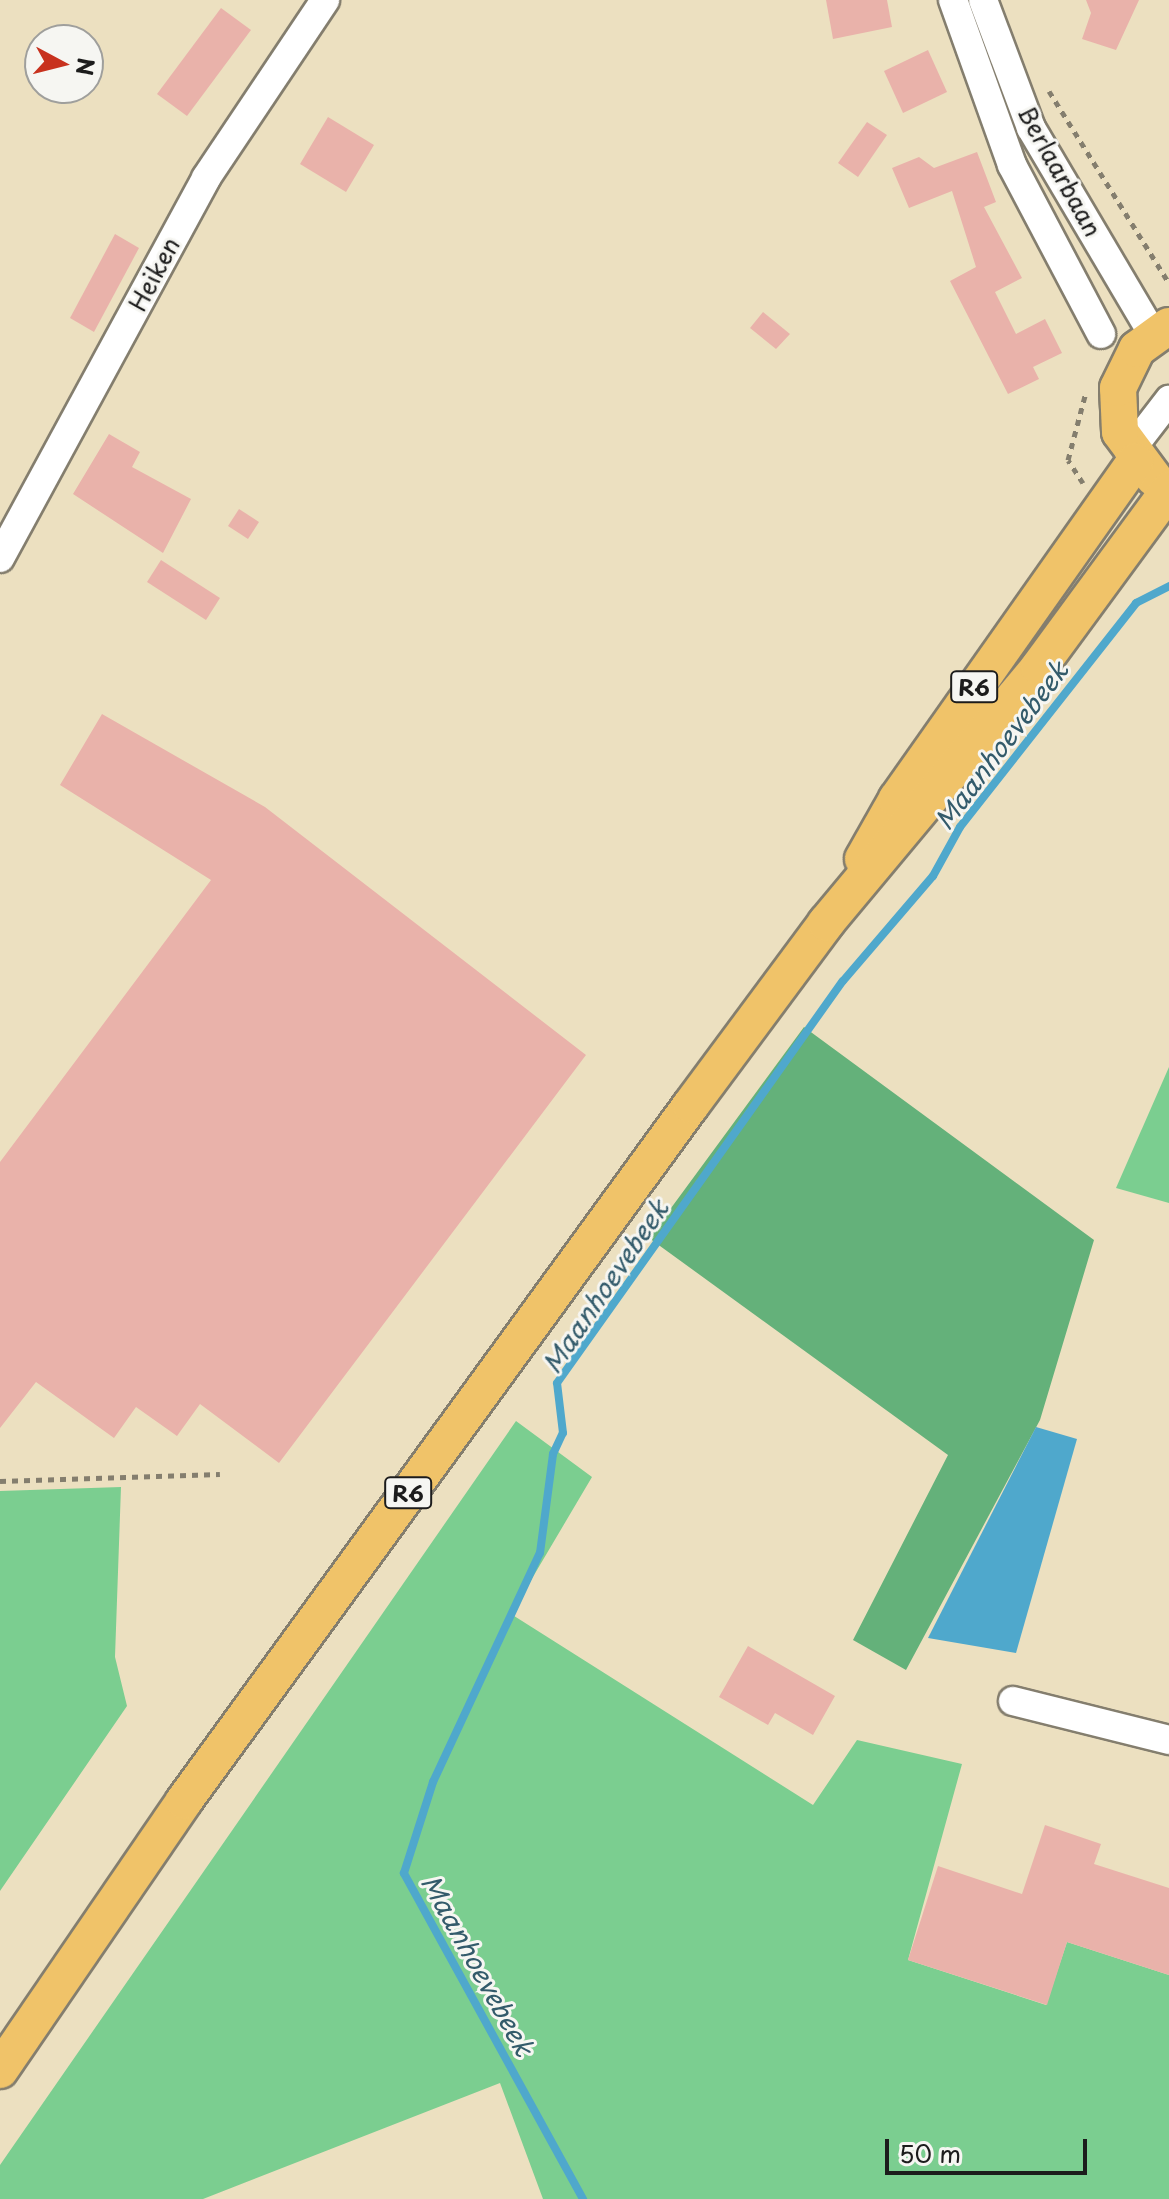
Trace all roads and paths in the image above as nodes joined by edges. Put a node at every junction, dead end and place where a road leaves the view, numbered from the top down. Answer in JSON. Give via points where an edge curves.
{"nodes":[{"id":1,"x":325,"y":0,"type":"edge"},
{"id":2,"x":953,"y":0,"type":"edge"},
{"id":3,"x":983,"y":0,"type":"edge"},
{"id":4,"x":1046,"y":83,"type":"dead end"},
{"id":5,"x":1169,"y":283,"type":"edge"},
{"id":6,"x":1161,"y":330,"type":"edge"},
{"id":7,"x":1101,"y":334,"type":"dead end"},
{"id":8,"x":1090,"y":379,"type":"dead end"},
{"id":9,"x":1169,"y":400,"type":"edge"},
{"id":10,"x":1132,"y":456,"type":"junction"},
{"id":11,"x":1169,"y":488,"type":"edge"},
{"id":12,"x":1092,"y":491,"type":"dead end"},
{"id":13,"x":0,"y":558,"type":"edge"},
{"id":14,"x":826,"y":923,"type":"junction"},
{"id":15,"x":220,"y":1474,"type":"dead end"},
{"id":16,"x":0,"y":1481,"type":"edge"},
{"id":17,"x":1013,"y":1701,"type":"dead end"},
{"id":18,"x":1169,"y":1740,"type":"edge"},
{"id":19,"x":0,"y":2070,"type":"edge"}],
"edges":[{"from":1,"to":13,"type":"street","name":"Heiken","via":[[206,178]]},
{"from":2,"to":7,"type":"street","via":[[1012,165]]},
{"from":3,"to":6,"type":"street","name":"Berlaarbaan","via":[[1031,128]]},
{"from":4,"to":5,"type":"path","via":[[1108,196]]},
{"from":6,"to":10,"type":"main road","via":[[1118,388],[1120,432]]},
{"from":8,"to":12,"type":"path","via":[[1068,460]]},
{"from":9,"to":10,"type":"street"},
{"from":10,"to":11,"type":"main road","number":"R6"},
{"from":10,"to":14,"type":"main road","number":"R6","via":[[897,799]]},
{"from":11,"to":14,"type":"main road","number":"R6","via":[[945,786]]},
{"from":14,"to":19,"type":"main road","number":"R6","via":[[184,1801]]},
{"from":15,"to":16,"type":"path"},
{"from":17,"to":18,"type":"street"}]}
